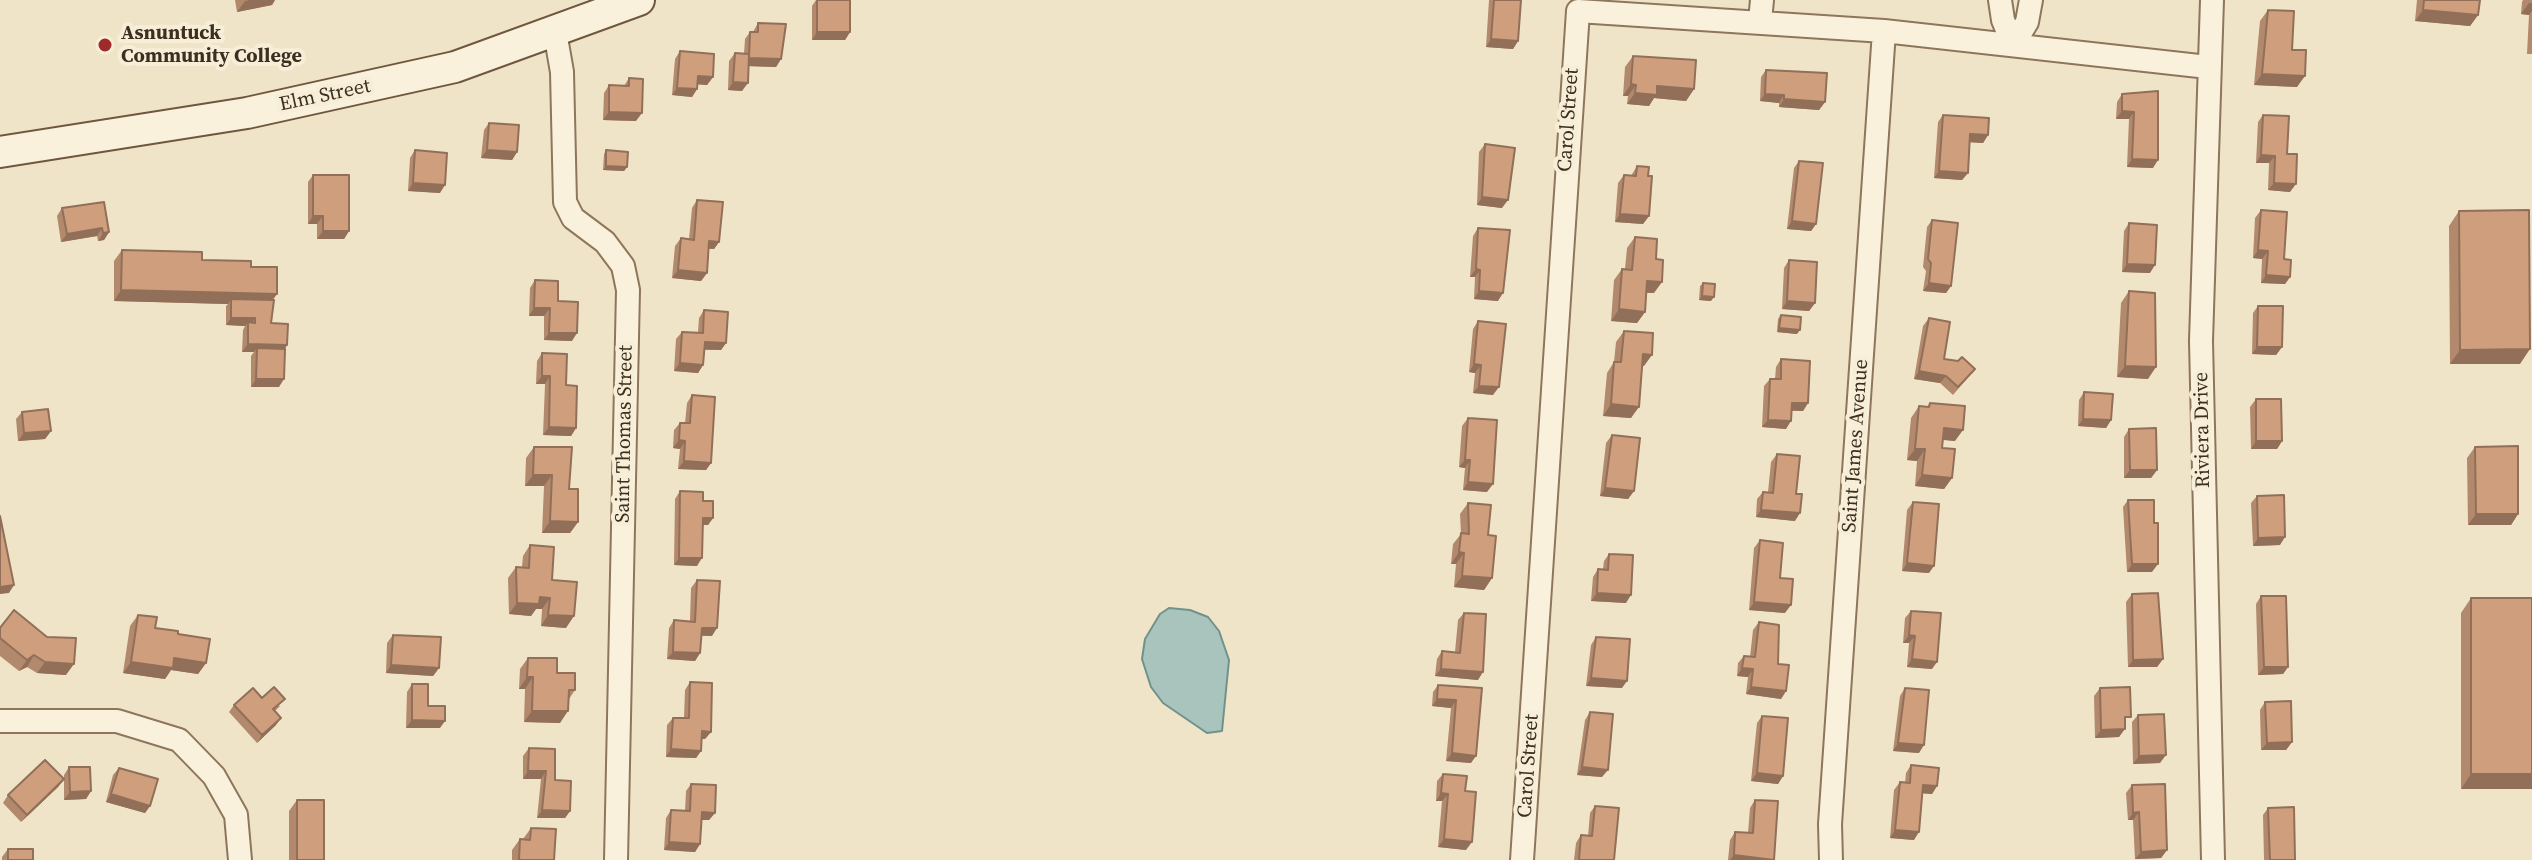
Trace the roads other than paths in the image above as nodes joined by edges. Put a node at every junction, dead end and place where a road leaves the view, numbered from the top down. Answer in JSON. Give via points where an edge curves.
{"nodes":[{"id":1,"x":639,"y":0,"type":"edge"},
{"id":2,"x":2000,"y":0,"type":"edge"},
{"id":3,"x":2031,"y":0,"type":"edge"},
{"id":4,"x":2212,"y":0,"type":"edge"},
{"id":5,"x":1761,"y":11,"type":"edge"},
{"id":6,"x":1884,"y":31,"type":"junction"},
{"id":7,"x":555,"y":32,"type":"junction"},
{"id":8,"x":2013,"y":45,"type":"junction"},
{"id":9,"x":2208,"y":67,"type":"junction"},
{"id":10,"x":0,"y":152,"type":"edge"},
{"id":11,"x":0,"y":721,"type":"edge"},
{"id":12,"x":240,"y":860,"type":"edge"},
{"id":13,"x":616,"y":860,"type":"edge"},
{"id":14,"x":1522,"y":860,"type":"edge"},
{"id":15,"x":1831,"y":860,"type":"edge"},
{"id":16,"x":2213,"y":860,"type":"edge"}],
"edges":[{"from":1,"to":7,"type":"main road","name":"Elm Street"},
{"from":2,"to":8,"type":"street"},
{"from":3,"to":8,"type":"street","via":[[2027,22]]},
{"from":4,"to":9,"type":"street","name":"Riviera Drive"},
{"from":5,"to":6,"type":"street","name":"Carol Street"},
{"from":5,"to":14,"type":"street","name":"Carol Street","via":[[1578,11]]},
{"from":6,"to":8,"type":"street","name":"Carol Street"},
{"from":6,"to":15,"type":"street","name":"Saint James Avenue"},
{"from":7,"to":10,"type":"main road","name":"Elm Street","via":[[455,67],[385,83],[195,122]]},
{"from":7,"to":13,"type":"street","name":"Saint Thomas Street","via":[[562,72],[565,202],[573,218],[605,242],[623,266],[628,290]]},
{"from":8,"to":9,"type":"street","name":"Carol Street"},
{"from":9,"to":16,"type":"street","name":"Riviera Drive","via":[[2201,341]]},
{"from":11,"to":12,"type":"street","via":[[117,721],[179,740],[214,776],[236,815]]}]}
